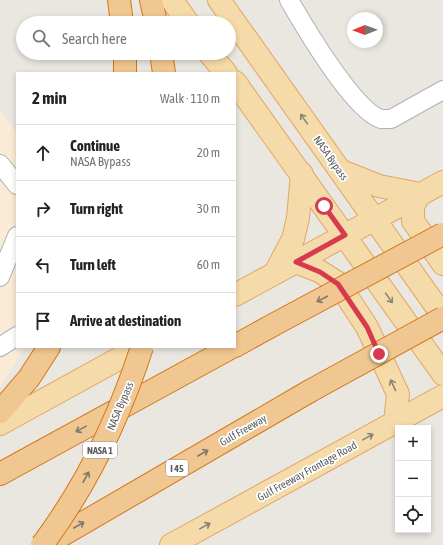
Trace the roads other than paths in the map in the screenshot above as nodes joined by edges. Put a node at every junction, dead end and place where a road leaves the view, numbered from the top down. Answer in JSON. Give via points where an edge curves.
{"nodes":[{"id":1,"x":119,"y":0,"type":"edge"},
{"id":2,"x":151,"y":0,"type":"edge"},
{"id":3,"x":172,"y":0,"type":"edge"},
{"id":4,"x":219,"y":0,"type":"edge"},
{"id":5,"x":289,"y":0,"type":"edge"},
{"id":6,"x":121,"y":16,"type":"edge"},
{"id":7,"x":154,"y":16,"type":"edge"},
{"id":8,"x":183,"y":16,"type":"edge"},
{"id":9,"x":230,"y":16,"type":"edge"},
{"id":10,"x":236,"y":24,"type":"edge"},
{"id":11,"x":125,"y":60,"type":"edge"},
{"id":12,"x":162,"y":60,"type":"edge"},
{"id":13,"x":215,"y":60,"type":"edge"},
{"id":14,"x":125,"y":72,"type":"edge"},
{"id":15,"x":164,"y":72,"type":"edge"},
{"id":16,"x":225,"y":72,"type":"edge"},
{"id":17,"x":236,"y":83,"type":"edge"},
{"id":18,"x":443,"y":90,"type":"edge"},
{"id":19,"x":0,"y":164,"type":"edge"},
{"id":20,"x":340,"y":171,"type":"junction"},
{"id":21,"x":302,"y":174,"type":"junction"},
{"id":22,"x":443,"y":182,"type":"edge"},
{"id":23,"x":16,"y":184,"type":"edge"},
{"id":24,"x":420,"y":194,"type":"junction"},
{"id":25,"x":375,"y":219,"type":"junction"},
{"id":26,"x":443,"y":234,"type":"edge"},
{"id":27,"x":345,"y":235,"type":"junction"},
{"id":28,"x":16,"y":238,"type":"edge"},
{"id":29,"x":296,"y":262,"type":"junction"},
{"id":30,"x":443,"y":264,"type":"edge"},
{"id":31,"x":275,"y":274,"type":"junction"},
{"id":32,"x":0,"y":277,"type":"edge"},
{"id":33,"x":236,"y":294,"type":"edge"},
{"id":34,"x":443,"y":317,"type":"edge"},
{"id":35,"x":236,"y":345,"type":"edge"},
{"id":36,"x":48,"y":348,"type":"edge"},
{"id":37,"x":139,"y":348,"type":"edge"},
{"id":38,"x":141,"y":348,"type":"edge"},
{"id":39,"x":230,"y":348,"type":"edge"},
{"id":40,"x":443,"y":374,"type":"edge"},
{"id":41,"x":443,"y":396,"type":"edge"},
{"id":42,"x":2,"y":417,"type":"edge"},
{"id":43,"x":395,"y":422,"type":"junction"},
{"id":44,"x":0,"y":474,"type":"edge"},
{"id":45,"x":43,"y":545,"type":"edge"},
{"id":46,"x":171,"y":545,"type":"edge"}],
"edges":[{"from":1,"to":6,"type":"highway"},
{"from":2,"to":7,"type":"highway"},
{"from":3,"to":8,"type":"main road"},
{"from":9,"to":4,"type":"main road","name":"NASA Bypass","one_way":true},
{"from":5,"to":18,"type":"lane","via":[[329,66],[359,102],[381,119],[391,120]]},
{"from":20,"to":10,"type":"main road","name":"NASA Bypass","one_way":true},
{"from":11,"to":14,"type":"highway"},
{"from":12,"to":15,"type":"highway"},
{"from":13,"to":16,"type":"main road"},
{"from":17,"to":21,"type":"main road"},
{"from":19,"to":23,"type":"lane"},
{"from":20,"to":24,"type":"main road","via":[[379,186]]},
{"from":20,"to":25,"type":"main road","name":"NASA Bypass"},
{"from":21,"to":27,"type":"main road"},
{"from":21,"to":31,"type":"main road","via":[[298,218],[293,239]]},
{"from":22,"to":24,"type":"main road"},
{"from":24,"to":25,"type":"main road"},
{"from":24,"to":30,"type":"main road","via":[[413,206],[413,221]]},
{"from":25,"to":27,"type":"main road"},
{"from":25,"to":34,"type":"main road","name":"NASA Bypass"},
{"from":26,"to":35,"type":"highway","one_way":true,"bridge":true},
{"from":27,"to":29,"type":"main road"},
{"from":27,"to":40,"type":"main road","one_way":true},
{"from":28,"to":32,"type":"lane"},
{"from":29,"to":31,"type":"main road"},
{"from":43,"to":29,"type":"main road","one_way":true,"via":[[398,394],[367,327],[338,284],[320,272]]},
{"from":31,"to":33,"type":"main road"},
{"from":45,"to":34,"type":"highway","name":"Gulf Freeway","number":"I 45","one_way":true,"bridge":true},
{"from":36,"to":42,"type":"highway"},
{"from":37,"to":42,"type":"main road"},
{"from":45,"to":38,"type":"highway","name":"NASA Bypass","number":"NASA 1","one_way":true,"bridge":true,"via":[[96,459],[131,380]]},
{"from":39,"to":44,"type":"highway","one_way":true},
{"from":41,"to":43,"type":"main road","name":"Gulf Freeway Frontage Road"},
{"from":46,"to":43,"type":"main road","name":"Gulf Freeway Frontage Road","one_way":true}]}
